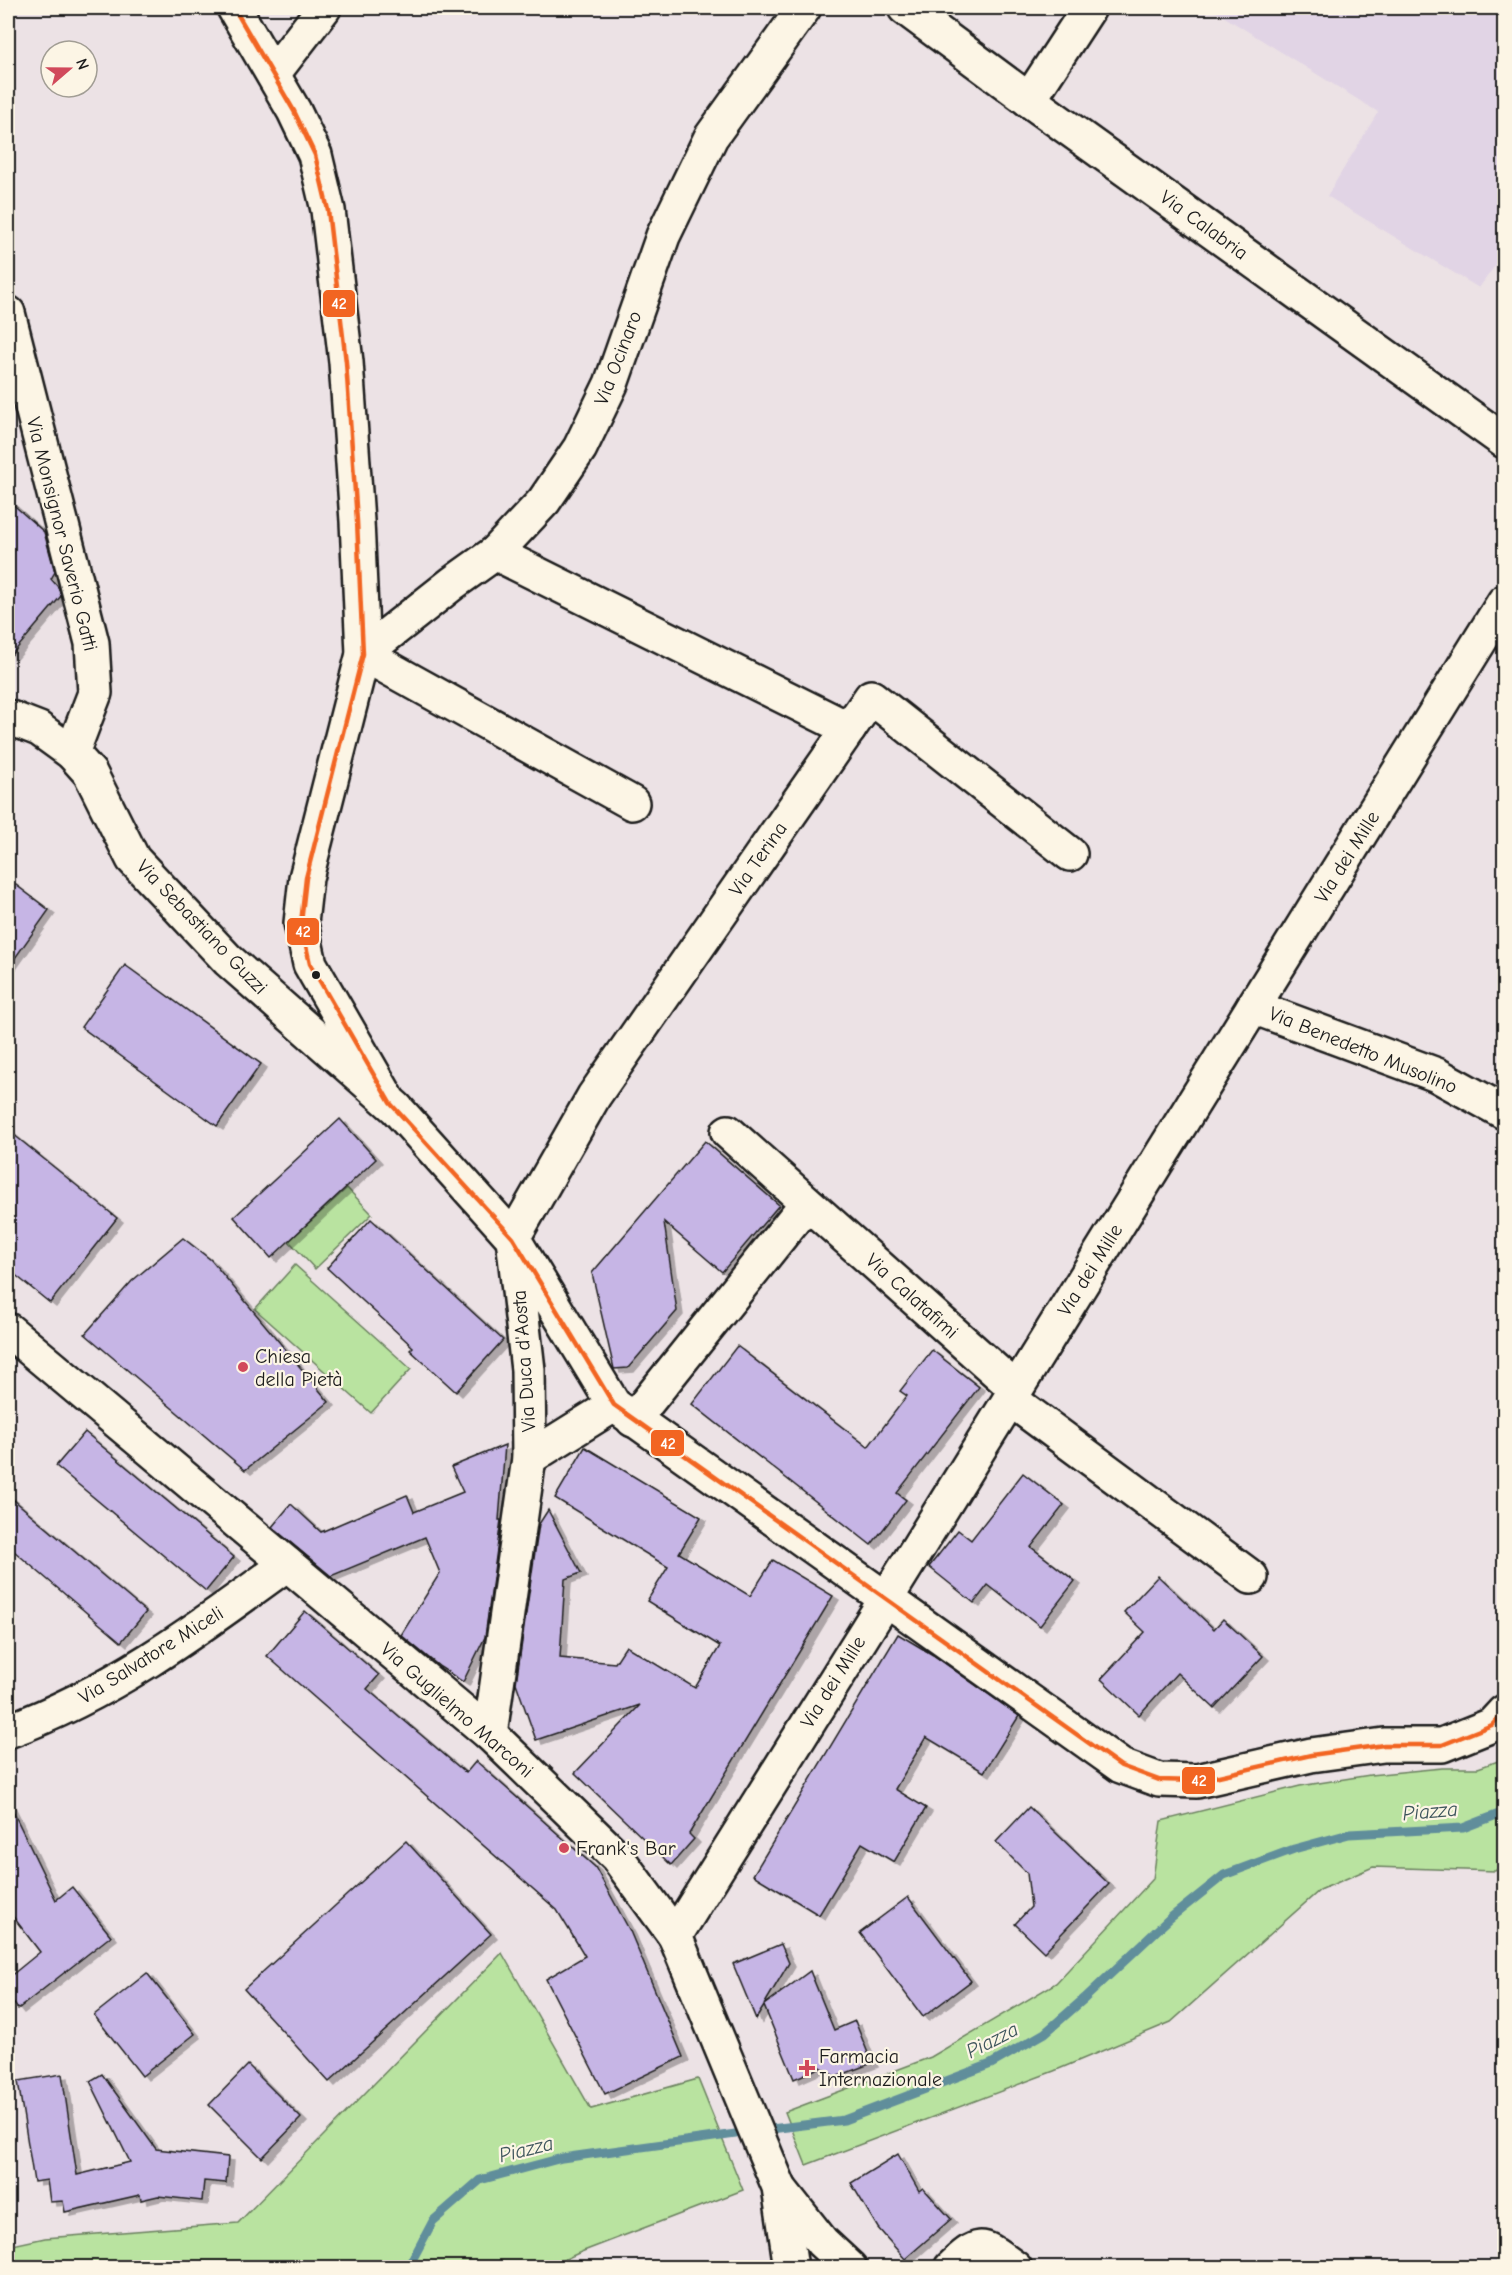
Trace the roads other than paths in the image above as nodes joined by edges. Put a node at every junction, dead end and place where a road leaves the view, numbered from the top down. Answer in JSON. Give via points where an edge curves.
{"nodes":[{"id":1,"x":234,"y":8,"type":"edge"},
{"id":2,"x":324,"y":8,"type":"edge"},
{"id":3,"x":804,"y":8,"type":"edge"},
{"id":4,"x":905,"y":8,"type":"edge"},
{"id":5,"x":1089,"y":8,"type":"edge"},
{"id":6,"x":273,"y":74,"type":"junction"},
{"id":7,"x":1029,"y":100,"type":"junction"},
{"id":8,"x":8,"y":313,"type":"edge"},
{"id":9,"x":1504,"y":441,"type":"edge"},
{"id":10,"x":495,"y":554,"type":"junction"},
{"id":11,"x":1504,"y":602,"type":"edge"},
{"id":12,"x":363,"y":654,"type":"junction"},
{"id":13,"x":8,"y":717,"type":"edge"},
{"id":14,"x":849,"y":729,"type":"junction"},
{"id":15,"x":72,"y":753,"type":"junction"},
{"id":16,"x":632,"y":803,"type":"dead end"},
{"id":17,"x":1070,"y":854,"type":"dead end"},
{"id":18,"x":1253,"y":1007,"type":"junction"},
{"id":19,"x":390,"y":1103,"type":"junction"},
{"id":20,"x":1504,"y":1112,"type":"edge"},
{"id":21,"x":728,"y":1132,"type":"dead end"},
{"id":22,"x":807,"y":1203,"type":"junction"},
{"id":23,"x":513,"y":1238,"type":"junction"},
{"id":24,"x":8,"y":1330,"type":"edge"},
{"id":25,"x":1013,"y":1394,"type":"junction"},
{"id":26,"x":623,"y":1412,"type":"junction"},
{"id":27,"x":529,"y":1458,"type":"junction"},
{"id":28,"x":287,"y":1564,"type":"junction"},
{"id":29,"x":1251,"y":1577,"type":"dead end"},
{"id":30,"x":885,"y":1599,"type":"junction"},
{"id":31,"x":1504,"y":1712,"type":"edge"},
{"id":32,"x":8,"y":1731,"type":"edge"},
{"id":33,"x":490,"y":1734,"type":"junction"},
{"id":34,"x":675,"y":1936,"type":"junction"},
{"id":35,"x":779,"y":2187,"type":"junction"},
{"id":36,"x":791,"y":2268,"type":"edge"},
{"id":37,"x":850,"y":2268,"type":"edge"},
{"id":38,"x":951,"y":2268,"type":"edge"},
{"id":39,"x":1015,"y":2268,"type":"edge"}],
"edges":[{"from":1,"to":6,"type":"street"},
{"from":2,"to":6,"type":"street"},
{"from":3,"to":10,"type":"street","name":"Via Ocinaro","via":[[711,137],[663,236],[611,384],[580,448],[544,501]]},
{"from":4,"to":7,"type":"street","name":"Via Calabria"},
{"from":5,"to":7,"type":"street"},
{"from":6,"to":12,"type":"street","via":[[315,155],[328,210],[346,362]]},
{"from":7,"to":9,"type":"street","name":"Via Calabria"},
{"from":8,"to":15,"type":"street","name":"Via Monsignor Saverio Gatti","via":[[92,643],[95,693]]},
{"from":10,"to":12,"type":"street","name":"Via Ocinaro"},
{"from":10,"to":14,"type":"street"},
{"from":11,"to":18,"type":"street","name":"Via dei Mille"},
{"from":12,"to":16,"type":"street"},
{"from":12,"to":19,"type":"street","via":[[306,878],[301,923],[310,964]]},
{"from":13,"to":15,"type":"street","name":"Via Sebastiano Guzzi","via":[[39,729]]},
{"from":14,"to":17,"type":"street","name":"Via Terina","via":[[871,697]]},
{"from":14,"to":23,"type":"street","name":"Via Terina","via":[[594,1095]]},
{"from":15,"to":19,"type":"street","name":"Via Sebastiano Guzzi","via":[[90,773],[133,859],[228,960]]},
{"from":18,"to":20,"type":"street","name":"Via Benedetto Musolino","via":[[1437,1075]]},
{"from":18,"to":25,"type":"street","name":"Via dei Mille"},
{"from":19,"to":23,"type":"street"},
{"from":21,"to":22,"type":"street","name":"Via Calatafimi"},
{"from":22,"to":25,"type":"street","name":"Via Calatafimi"},
{"from":22,"to":26,"type":"street"},
{"from":23,"to":26,"type":"street"},
{"from":23,"to":27,"type":"street","name":"Via Duca d'Aosta","via":[[528,1370]]},
{"from":24,"to":28,"type":"street","name":"Via Guglielmo Marconi"},
{"from":25,"to":29,"type":"street","name":"Via Calatafimi"},
{"from":25,"to":30,"type":"street","name":"Via dei Mille"},
{"from":26,"to":27,"type":"street"},
{"from":26,"to":30,"type":"street"},
{"from":27,"to":33,"type":"street","name":"Via Duca d'Aosta"},
{"from":28,"to":32,"type":"street","name":"Via Salvatore Miceli","via":[[183,1640],[98,1692]]},
{"from":28,"to":33,"type":"street","name":"Via Guglielmo Marconi"},
{"from":30,"to":31,"type":"street","via":[[1121,1766],[1159,1780],[1197,1781],[1311,1755],[1384,1745],[1442,1745],[1492,1725]]},
{"from":30,"to":34,"type":"street","name":"Via dei Mille"},
{"from":33,"to":34,"type":"street","name":"Via Guglielmo Marconi","via":[[617,1857]]},
{"from":34,"to":35,"type":"street","name":"Via Guglielmo Marconi"},
{"from":35,"to":36,"type":"street"},
{"from":35,"to":37,"type":"street","via":[[822,2242]]},
{"from":38,"to":39,"type":"street","via":[[971,2249],[979,2247]]}]}
